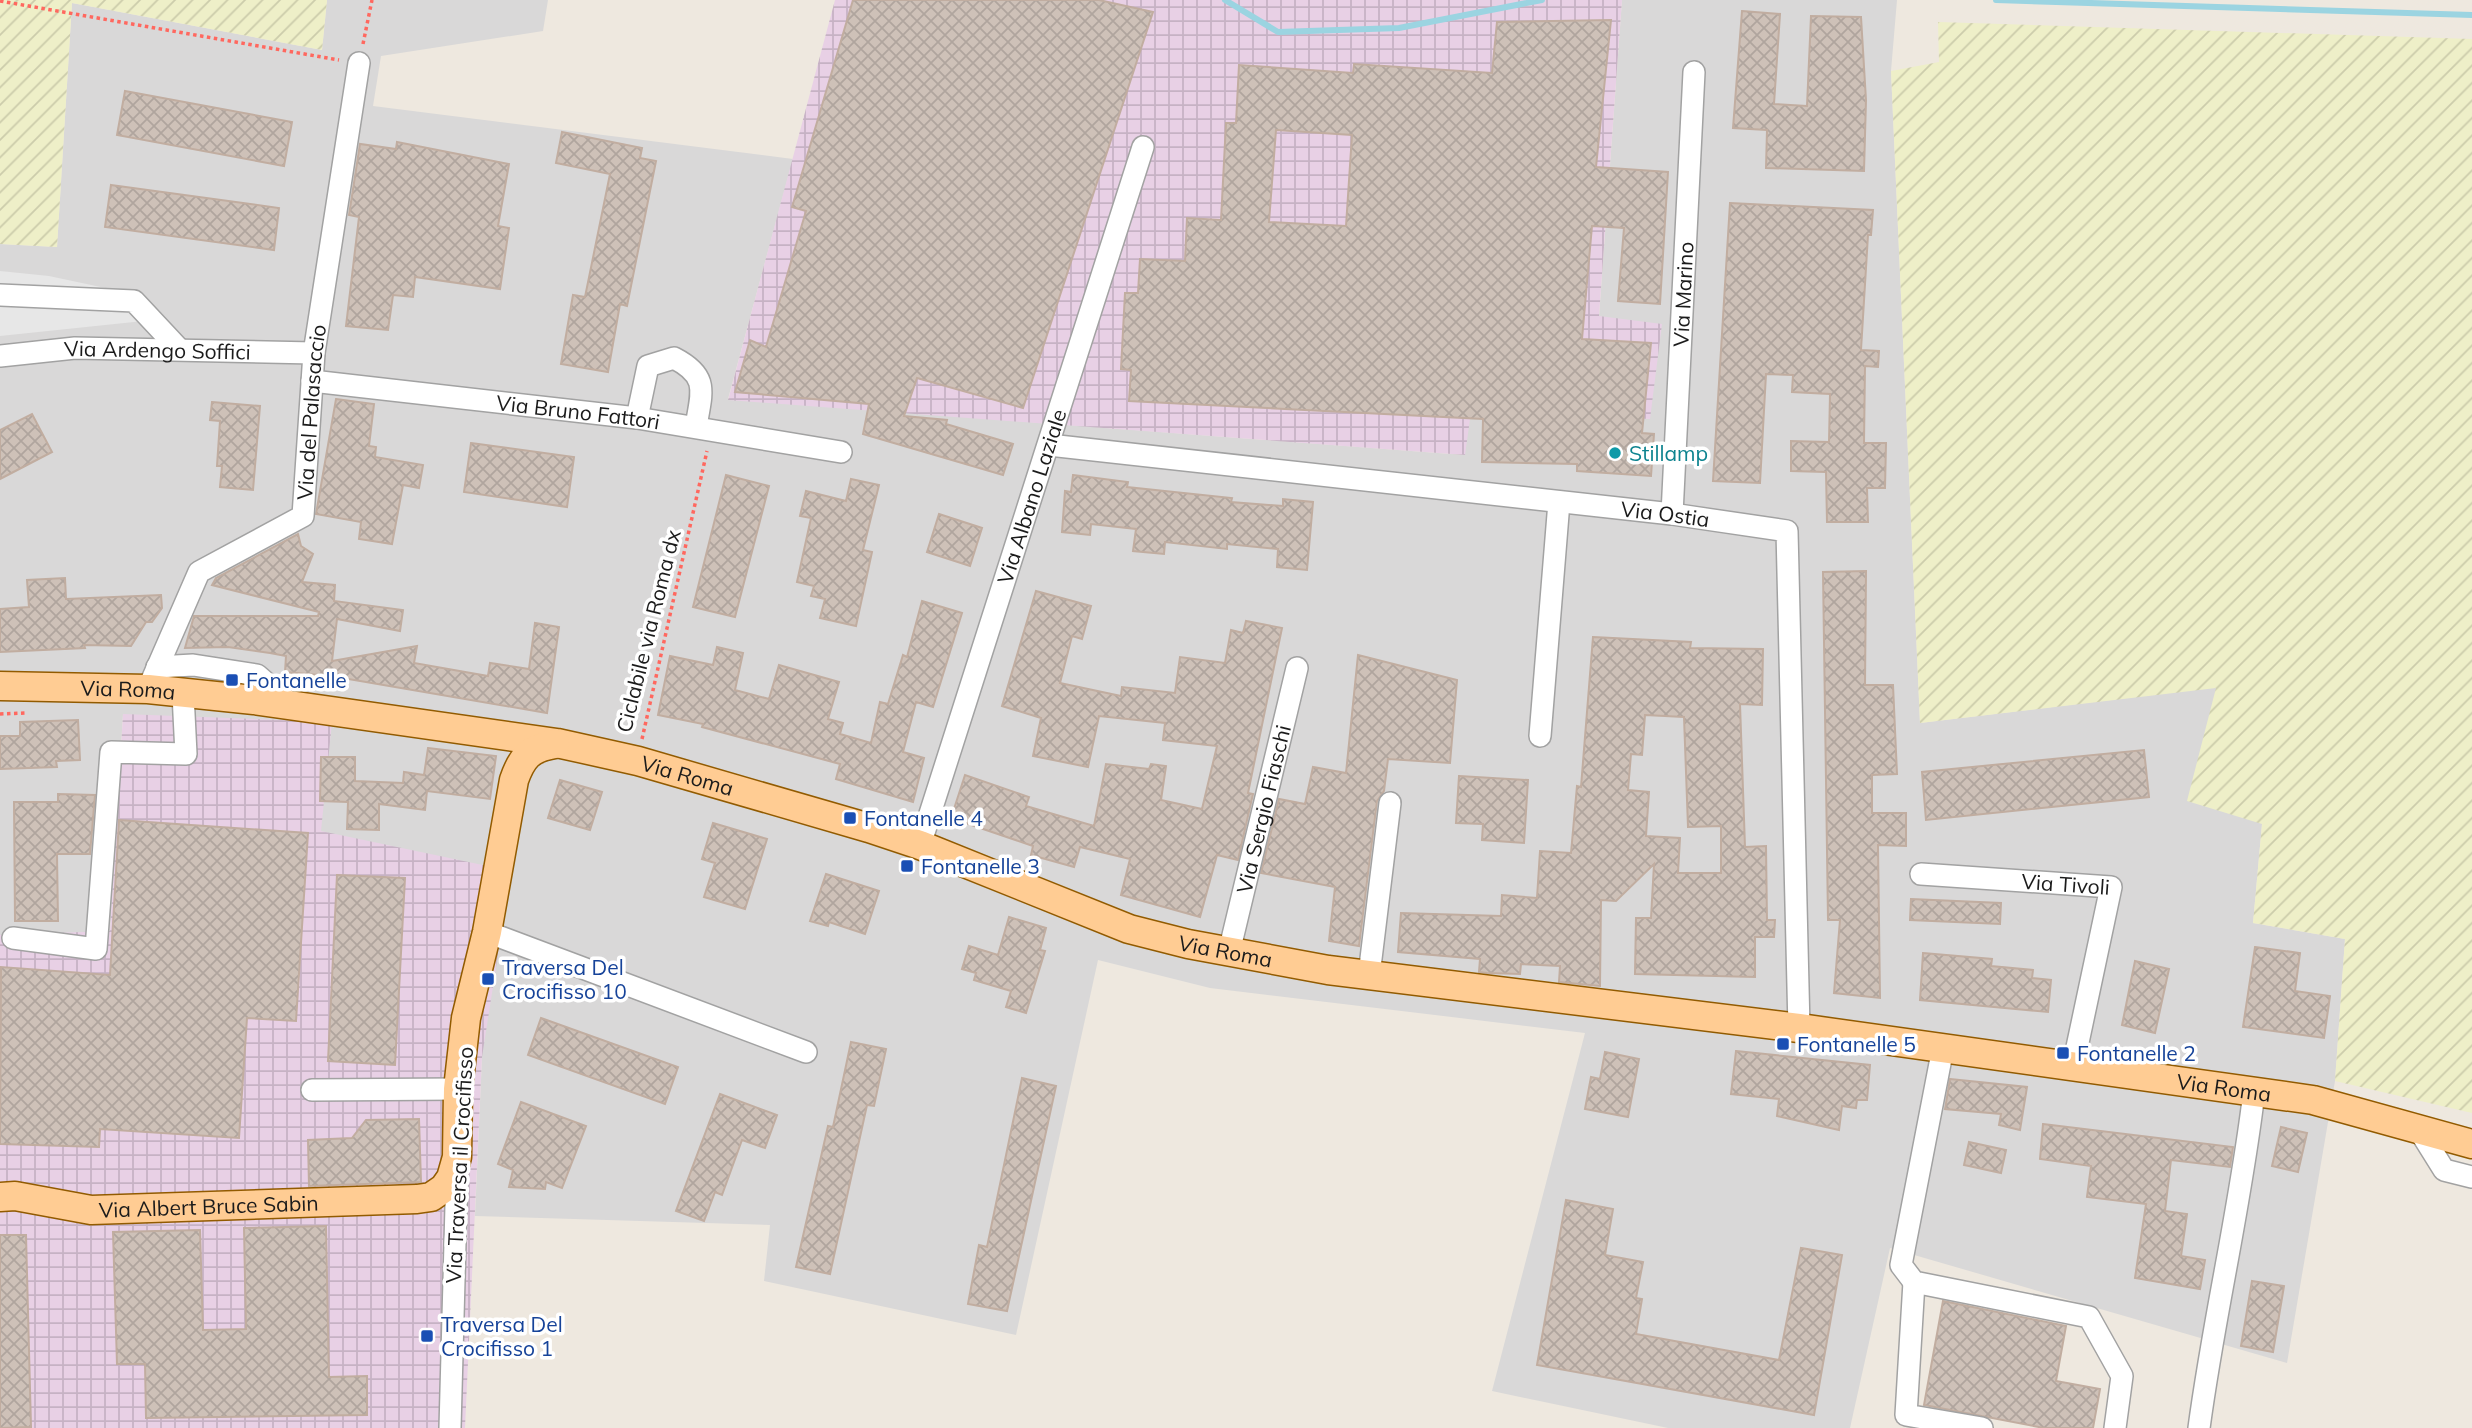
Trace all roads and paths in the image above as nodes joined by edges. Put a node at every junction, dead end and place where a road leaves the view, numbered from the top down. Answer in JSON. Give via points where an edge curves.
{"nodes":[{"id":1,"x":372,"y":0,"type":"edge"},
{"id":2,"x":0,"y":1,"type":"edge"},
{"id":3,"x":359,"y":63,"type":"junction"},
{"id":4,"x":1694,"y":72,"type":"dead end"},
{"id":5,"x":1143,"y":147,"type":"dead end"},
{"id":6,"x":0,"y":295,"type":"edge"},
{"id":7,"x":178,"y":348,"type":"junction"},
{"id":8,"x":314,"y":353,"type":"junction"},
{"id":9,"x":0,"y":356,"type":"edge"},
{"id":10,"x":312,"y":381,"type":"junction"},
{"id":11,"x":637,"y":418,"type":"junction"},
{"id":12,"x":696,"y":426,"type":"junction"},
{"id":13,"x":1049,"y":445,"type":"junction"},
{"id":14,"x":706,"y":451,"type":"dead end"},
{"id":15,"x":841,"y":452,"type":"dead end"},
{"id":16,"x":1559,"y":502,"type":"junction"},
{"id":17,"x":1672,"y":514,"type":"junction"},
{"id":18,"x":1297,"y":668,"type":"dead end"},
{"id":19,"x":153,"y":678,"type":"junction"},
{"id":20,"x":0,"y":686,"type":"edge"},
{"id":21,"x":183,"y":694,"type":"junction"},
{"id":22,"x":294,"y":707,"type":"junction"},
{"id":23,"x":481,"y":732,"type":"junction"},
{"id":24,"x":1540,"y":736,"type":"dead end"},
{"id":25,"x":558,"y":743,"type":"junction"},
{"id":26,"x":640,"y":745,"type":"dead end"},
{"id":27,"x":514,"y":780,"type":"junction"},
{"id":28,"x":1390,"y":803,"type":"dead end"},
{"id":29,"x":920,"y":845,"type":"junction"},
{"id":30,"x":1921,"y":874,"type":"dead end"},
{"id":31,"x":487,"y":932,"type":"junction"},
{"id":32,"x":13,"y":937,"type":"dead end"},
{"id":33,"x":1229,"y":952,"type":"junction"},
{"id":34,"x":1369,"y":975,"type":"junction"},
{"id":35,"x":1800,"y":1028,"type":"junction"},
{"id":36,"x":1943,"y":1048,"type":"junction"},
{"id":37,"x":806,"y":1052,"type":"dead end"},
{"id":38,"x":2073,"y":1066,"type":"junction"},
{"id":39,"x":458,"y":1089,"type":"junction"},
{"id":40,"x":312,"y":1090,"type":"dead end"},
{"id":41,"x":2254,"y":1092,"type":"junction"},
{"id":42,"x":2419,"y":1130,"type":"junction"},
{"id":43,"x":2472,"y":1144,"type":"edge"},
{"id":44,"x":457,"y":1157,"type":"junction"},
{"id":45,"x":2472,"y":1177,"type":"edge"},
{"id":46,"x":0,"y":1197,"type":"edge"},
{"id":47,"x":418,"y":1199,"type":"junction"},
{"id":48,"x":454,"y":1245,"type":"junction"},
{"id":49,"x":1914,"y":1282,"type":"junction"},
{"id":50,"x":450,"y":1428,"type":"edge"},
{"id":51,"x":1982,"y":1428,"type":"edge"},
{"id":52,"x":2115,"y":1428,"type":"edge"},
{"id":53,"x":2199,"y":1428,"type":"edge"}],
"edges":[{"from":1,"to":3,"type":"path"},
{"from":2,"to":3,"type":"path"},
{"from":3,"to":8,"type":"street","name":"Via del Palasaccio"},
{"from":4,"to":17,"type":"street","name":"Via Marino"},
{"from":5,"to":13,"type":"street","name":"Via Albano Laziale"},
{"from":6,"to":7,"type":"street","via":[[134,301]]},
{"from":7,"to":8,"type":"street","name":"Via Ardengo Soffici"},
{"from":7,"to":9,"type":"street","name":"Via Ardengo Soffici","via":[[75,348]]},
{"from":8,"to":10,"type":"street","name":"Via del Palasaccio"},
{"from":10,"to":11,"type":"street","name":"Via Bruno Fattori"},
{"from":10,"to":19,"type":"street","name":"Via del Palasaccio","via":[[303,516],[199,572]]},
{"from":11,"to":12,"type":"street","name":"Via Bruno Fattori"},
{"from":11,"to":12,"type":"street","via":[[648,366],[674,358],[692,367],[703,387]]},
{"from":12,"to":15,"type":"street","name":"Via Bruno Fattori"},
{"from":13,"to":16,"type":"street","name":"Via Ostia"},
{"from":13,"to":29,"type":"street","name":"Via Albano Laziale"},
{"from":14,"to":26,"type":"path","name":"Ciclabile via Roma dx"},
{"from":16,"to":17,"type":"street","name":"Via Ostia"},
{"from":16,"to":24,"type":"street"},
{"from":17,"to":35,"type":"street","name":"Via Ostia","via":[[1787,531]]},
{"from":18,"to":33,"type":"street","name":"Via Sergio Fiaschi"},
{"from":19,"to":20,"type":"main road","name":"Via Roma"},
{"from":19,"to":21,"type":"main road","name":"Via Roma"},
{"from":19,"to":22,"type":"street","via":[[193,665],[257,675]]},
{"from":21,"to":22,"type":"main road","name":"Via Roma"},
{"from":21,"to":32,"type":"street","via":[[186,754],[111,752],[96,949]]},
{"from":22,"to":23,"type":"main road","name":"Via Roma"},
{"from":23,"to":25,"type":"main road","name":"Via Roma"},
{"from":23,"to":27,"type":"main road","name":"Via Traversa il Crocifisso","via":[[502,745]]},
{"from":25,"to":27,"type":"main road","name":"Via Traversa il Crocifisso","via":[[530,751],[521,760]]},
{"from":25,"to":29,"type":"main road","name":"Via Roma","via":[[638,761]]},
{"from":27,"to":31,"type":"main road","name":"Via Traversa il Crocifisso"},
{"from":28,"to":34,"type":"street"},
{"from":29,"to":33,"type":"main road","name":"Via Roma","via":[[1129,929]]},
{"from":30,"to":38,"type":"street","name":"Via Tivoli","via":[[2111,887]]},
{"from":31,"to":37,"type":"street"},
{"from":31,"to":39,"type":"main road","name":"Via Traversa il Crocifisso","via":[[467,1018]]},
{"from":33,"to":34,"type":"main road","name":"Via Roma"},
{"from":34,"to":35,"type":"main road","name":"Via Roma"},
{"from":35,"to":36,"type":"main road","name":"Via Roma"},
{"from":36,"to":38,"type":"main road","name":"Via Roma"},
{"from":36,"to":49,"type":"street","via":[[1901,1265]]},
{"from":38,"to":41,"type":"main road","name":"Via Roma"},
{"from":39,"to":40,"type":"street"},
{"from":39,"to":44,"type":"main road","name":"Via Traversa il Crocifisso"},
{"from":41,"to":42,"type":"main road","name":"Via Roma","via":[[2313,1100]]},
{"from":41,"to":53,"type":"street","via":[[2245,1173],[2210,1340]]},
{"from":42,"to":43,"type":"main road","name":"Via Roma"},
{"from":42,"to":45,"type":"street","via":[[2444,1170]]},
{"from":44,"to":47,"type":"main road","name":"Via Albert Bruce Sabin","via":[[444,1188]]},
{"from":44,"to":48,"type":"street","name":"Via Traversa il Crocifisso"},
{"from":46,"to":47,"type":"main road","name":"Via Albert Bruce Sabin","via":[[91,1210]]},
{"from":47,"to":48,"type":"street","via":[[441,1210]]},
{"from":48,"to":50,"type":"street","name":"Via Traversa il Crocifisso"},
{"from":49,"to":51,"type":"street","via":[[1906,1415]]},
{"from":49,"to":52,"type":"street","via":[[2089,1317],[2122,1376]]}]}
